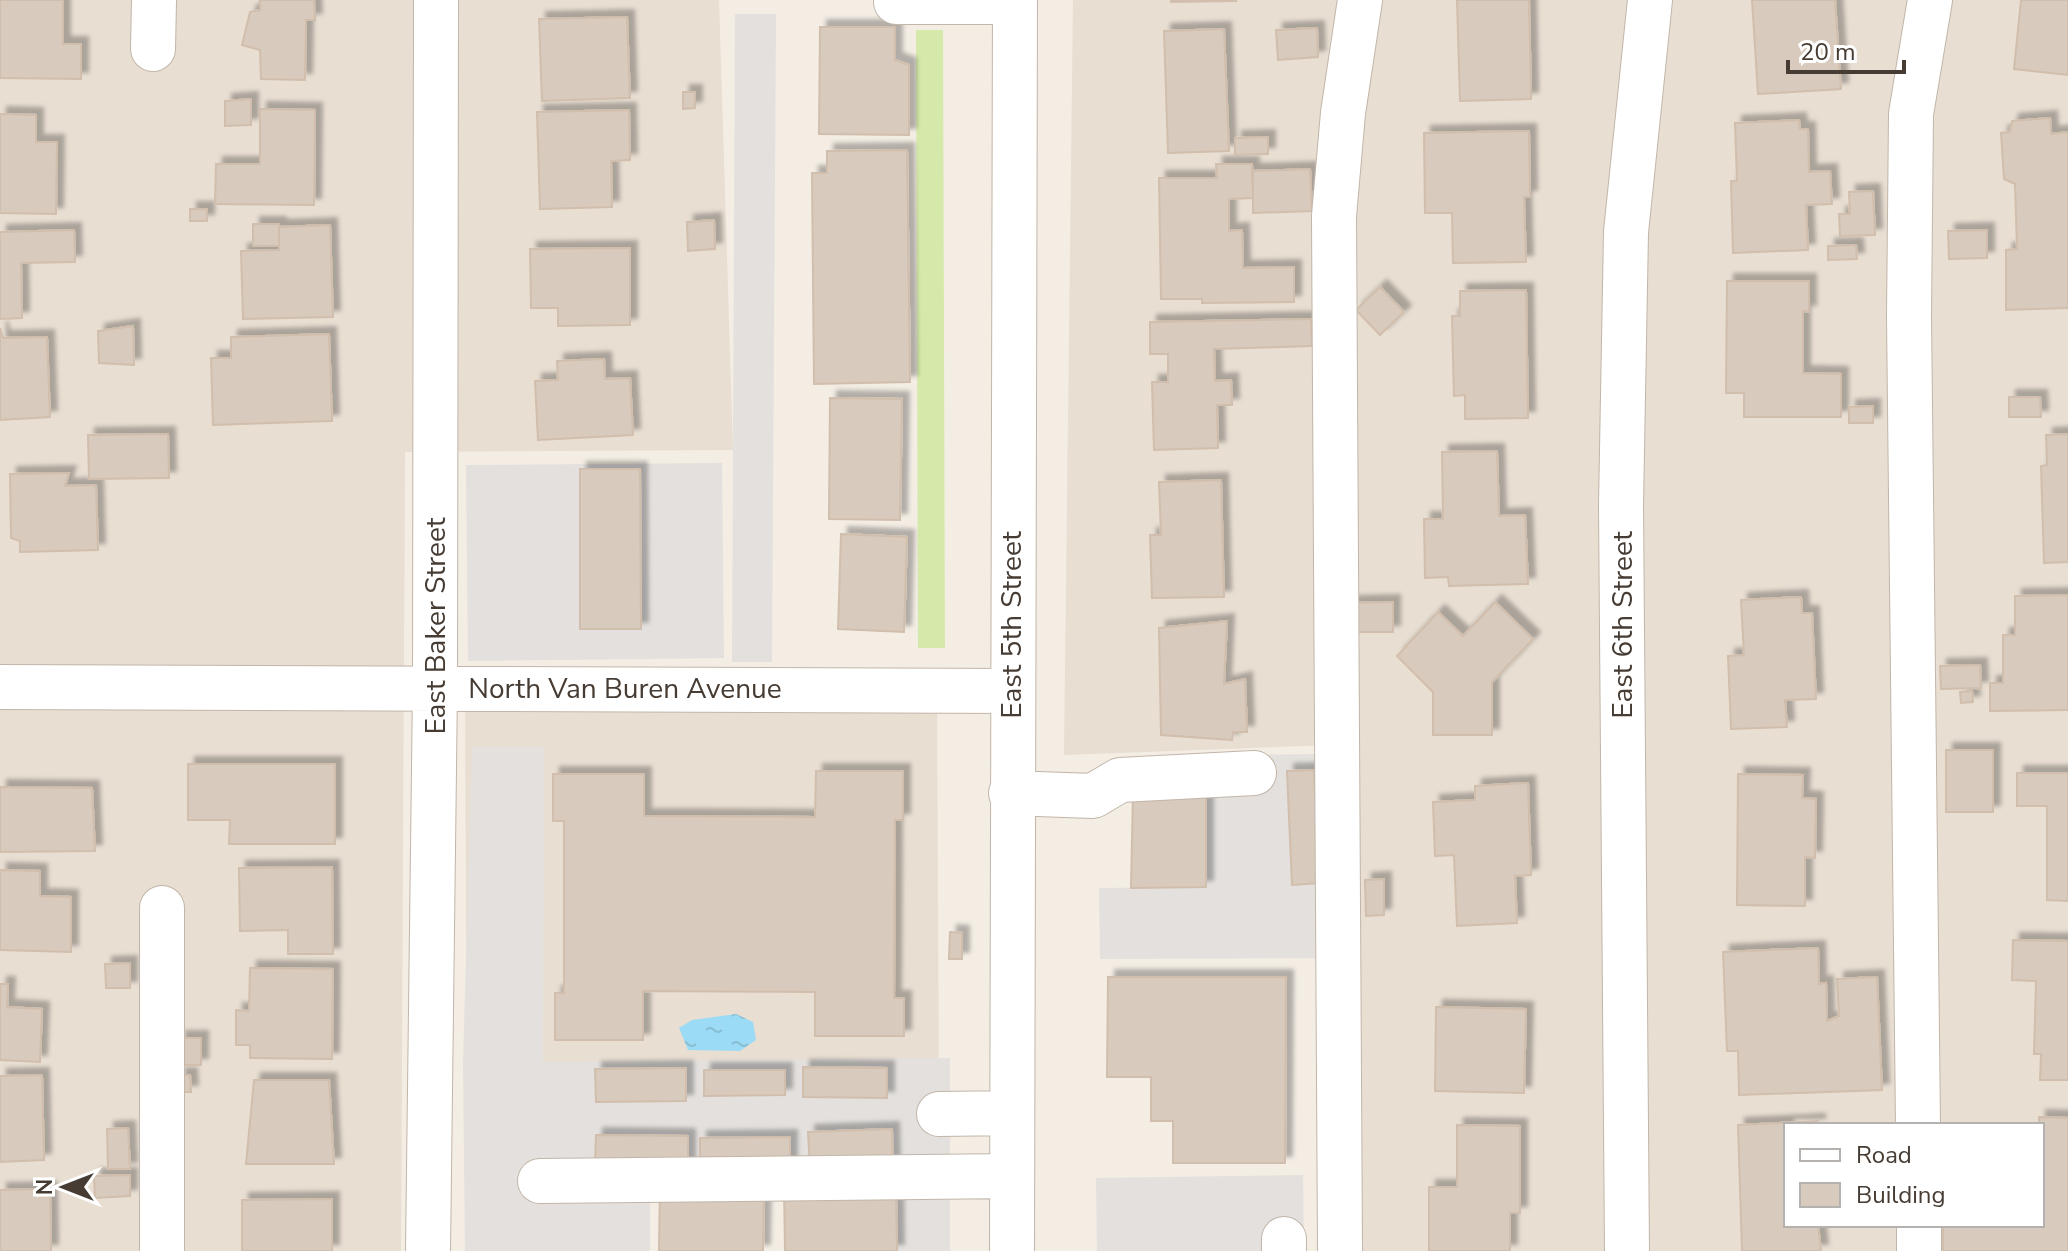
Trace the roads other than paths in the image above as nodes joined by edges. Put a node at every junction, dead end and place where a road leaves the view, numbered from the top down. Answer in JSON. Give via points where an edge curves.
{"nodes":[{"id":1,"x":154,"y":0,"type":"edge"},
{"id":2,"x":436,"y":0,"type":"edge"},
{"id":3,"x":1360,"y":0,"type":"edge"},
{"id":4,"x":1650,"y":0,"type":"edge"},
{"id":5,"x":1930,"y":0,"type":"edge"},
{"id":6,"x":1015,"y":1,"type":"edge"},
{"id":7,"x":896,"y":2,"type":"edge"},
{"id":8,"x":153,"y":49,"type":"dead end"},
{"id":9,"x":0,"y":687,"type":"edge"},
{"id":10,"x":435,"y":688,"type":"junction"},
{"id":11,"x":1011,"y":691,"type":"junction"},
{"id":12,"x":1254,"y":773,"type":"dead end"},
{"id":13,"x":1011,"y":793,"type":"junction"},
{"id":14,"x":162,"y":908,"type":"dead end"},
{"id":15,"x":1012,"y":1113,"type":"junction"},
{"id":16,"x":939,"y":1114,"type":"dead end"},
{"id":17,"x":1918,"y":1123,"type":"edge"},
{"id":18,"x":1012,"y":1176,"type":"junction"},
{"id":19,"x":540,"y":1181,"type":"dead end"},
{"id":20,"x":1919,"y":1227,"type":"edge"},
{"id":21,"x":162,"y":1251,"type":"edge"},
{"id":22,"x":428,"y":1251,"type":"edge"},
{"id":23,"x":1012,"y":1251,"type":"edge"},
{"id":24,"x":1340,"y":1251,"type":"edge"},
{"id":25,"x":1627,"y":1251,"type":"edge"},
{"id":26,"x":1919,"y":1251,"type":"edge"}],
"edges":[{"from":1,"to":8,"type":"street"},
{"from":2,"to":10,"type":"street","name":"East Baker Street"},
{"from":3,"to":24,"type":"street","via":[[1334,216]]},
{"from":4,"to":25,"type":"street","name":"East 6th Street","via":[[1626,247],[1621,505]]},
{"from":5,"to":17,"type":"street","via":[[1911,114]]},
{"from":6,"to":7,"type":"street"},
{"from":6,"to":11,"type":"street","name":"East 5th Street"},
{"from":9,"to":10,"type":"street","name":"North Van Buren Avenue"},
{"from":10,"to":11,"type":"street","name":"North Van Buren Avenue"},
{"from":10,"to":22,"type":"street","name":"East Baker Street"},
{"from":11,"to":13,"type":"street","name":"East 5th Street"},
{"from":12,"to":13,"type":"street","via":[[1120,780],[1093,796]]},
{"from":13,"to":15,"type":"street","name":"East 5th Street"},
{"from":14,"to":21,"type":"street"},
{"from":15,"to":16,"type":"street"},
{"from":15,"to":18,"type":"street","name":"East 5th Street"},
{"from":18,"to":19,"type":"street"},
{"from":18,"to":23,"type":"street","name":"East 5th Street"},
{"from":20,"to":26,"type":"street"}]}
